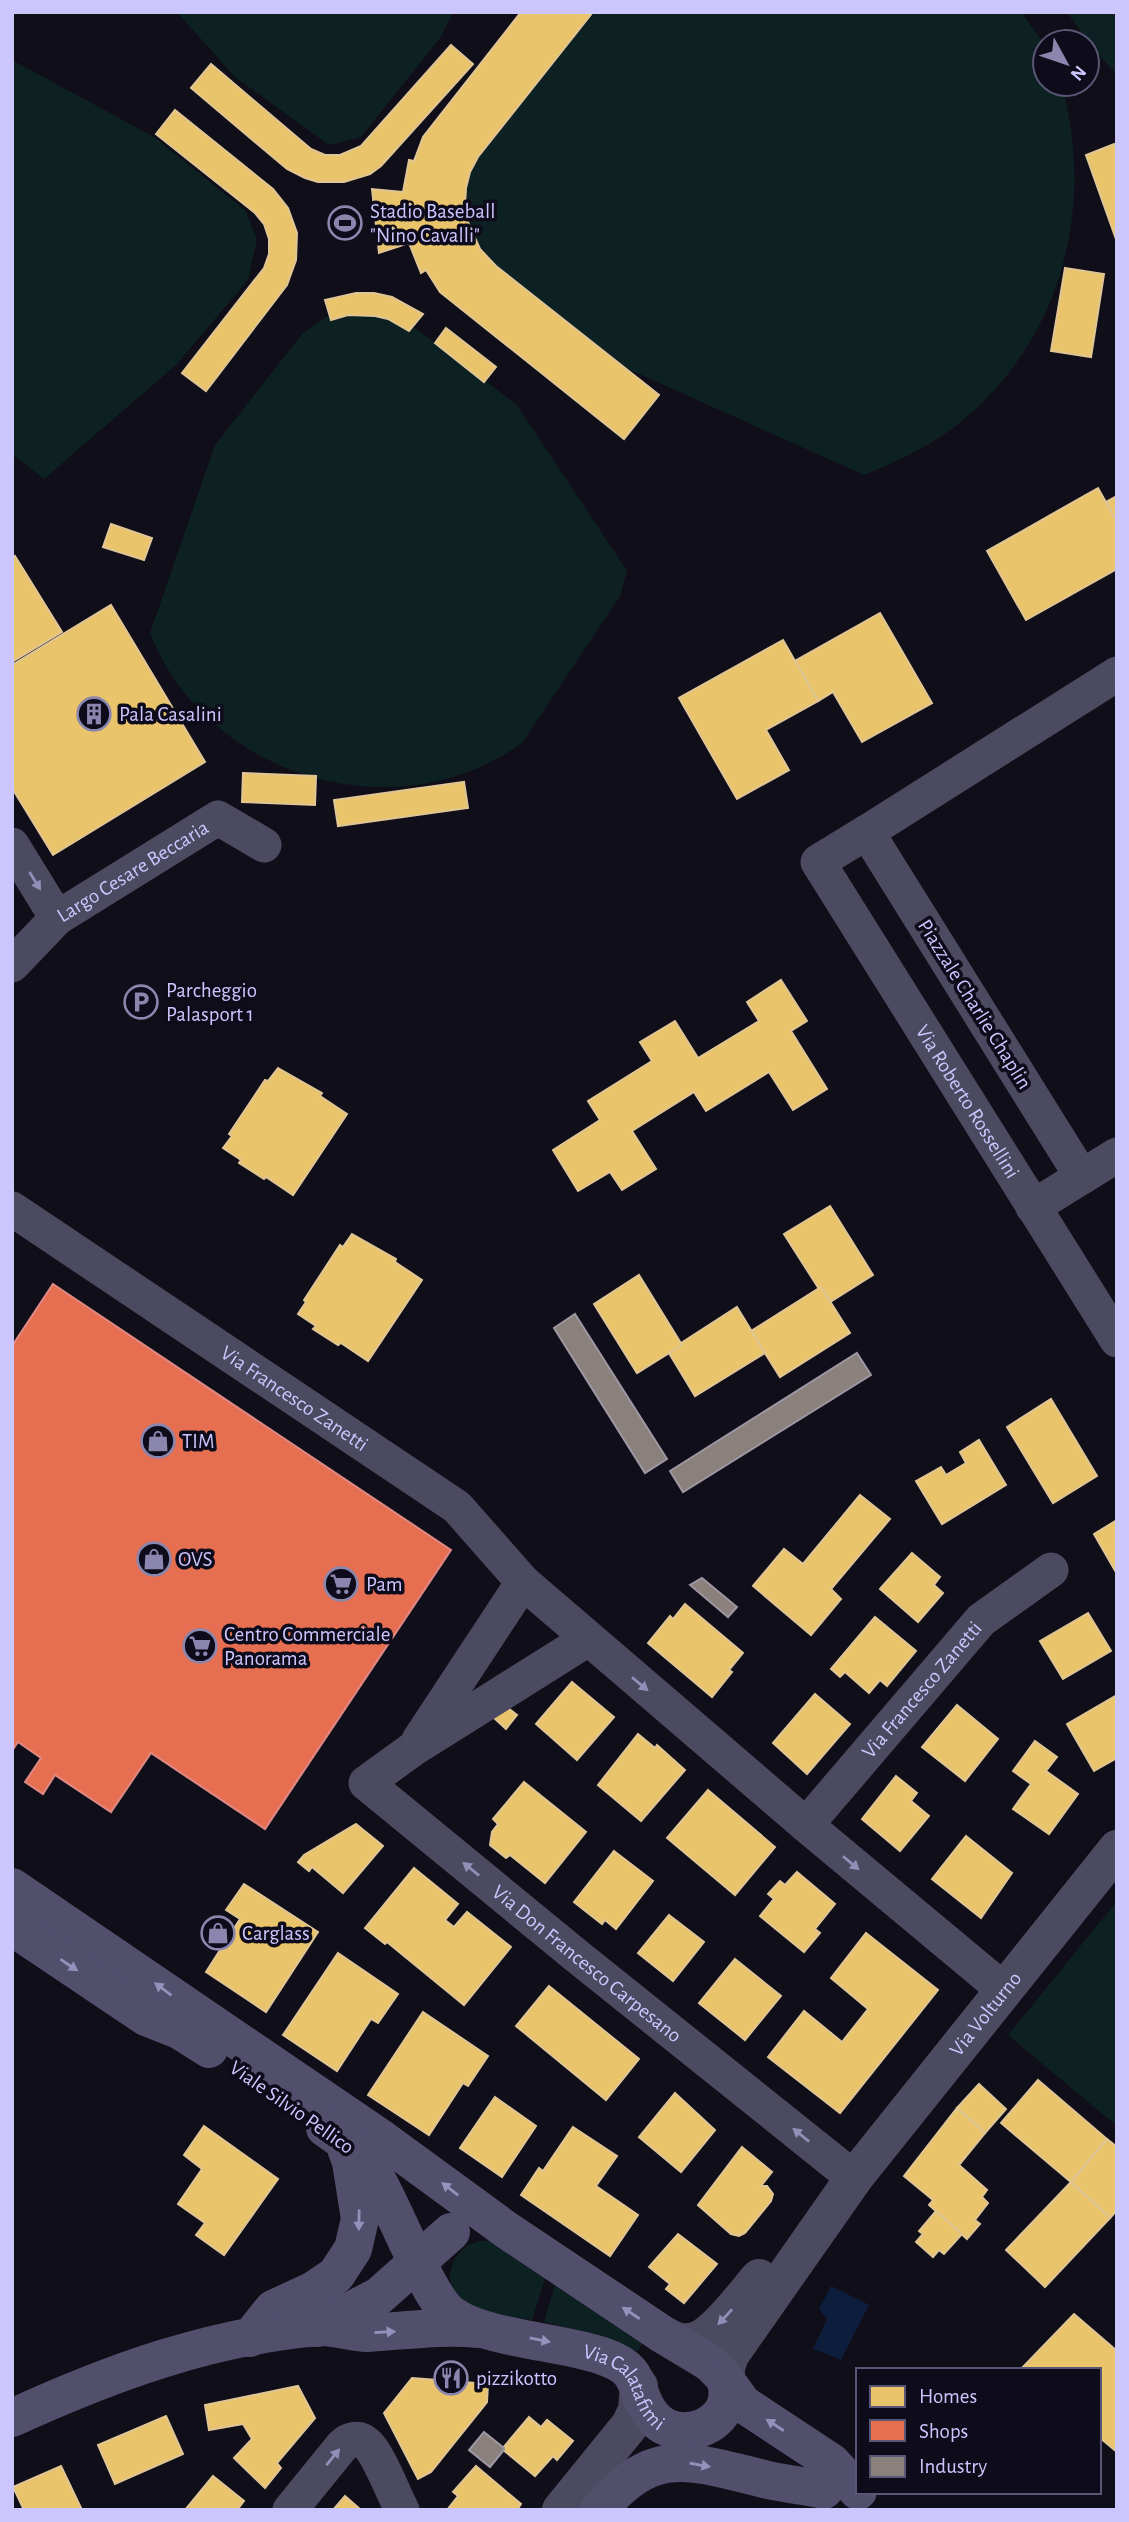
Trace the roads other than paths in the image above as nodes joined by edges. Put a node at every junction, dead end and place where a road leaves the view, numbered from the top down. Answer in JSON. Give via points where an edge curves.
{"nodes":[{"id":1,"x":1117,"y":674,"type":"edge"},
{"id":2,"x":867,"y":832,"type":"junction"},
{"id":3,"x":12,"y":845,"type":"edge"},
{"id":4,"x":264,"y":845,"type":"dead end"},
{"id":5,"x":57,"y":918,"type":"junction"},
{"id":6,"x":12,"y":965,"type":"edge"},
{"id":7,"x":1117,"y":1155,"type":"edge"},
{"id":8,"x":1082,"y":1177,"type":"junction"},
{"id":9,"x":1033,"y":1207,"type":"junction"},
{"id":10,"x":12,"y":1209,"type":"edge"},
{"id":11,"x":1117,"y":1340,"type":"edge"},
{"id":12,"x":1051,"y":1570,"type":"dead end"},
{"id":13,"x":523,"y":1582,"type":"junction"},
{"id":14,"x":588,"y":1639,"type":"junction"},
{"id":15,"x":412,"y":1749,"type":"junction"},
{"id":16,"x":806,"y":1825,"type":"junction"},
{"id":17,"x":1117,"y":1849,"type":"edge"},
{"id":18,"x":12,"y":1887,"type":"edge"},
{"id":19,"x":12,"y":1927,"type":"edge"},
{"id":20,"x":1004,"y":1990,"type":"junction"},
{"id":21,"x":334,"y":2134,"type":"junction"},
{"id":22,"x":854,"y":2178,"type":"junction"},
{"id":23,"x":505,"y":2229,"type":"junction"},
{"id":24,"x":451,"y":2232,"type":"junction"},
{"id":25,"x":416,"y":2261,"type":"junction"},
{"id":26,"x":436,"y":2297,"type":"junction"},
{"id":27,"x":317,"y":2328,"type":"junction"},
{"id":28,"x":488,"y":2331,"type":"junction"},
{"id":29,"x":662,"y":2334,"type":"junction"},
{"id":30,"x":250,"y":2338,"type":"junction"},
{"id":31,"x":726,"y":2381,"type":"junction"},
{"id":32,"x":639,"y":2386,"type":"junction"},
{"id":33,"x":12,"y":2418,"type":"edge"},
{"id":34,"x":684,"y":2431,"type":"junction"},
{"id":35,"x":859,"y":2498,"type":"edge"},
{"id":36,"x":290,"y":2510,"type":"edge"},
{"id":37,"x":401,"y":2510,"type":"edge"},
{"id":38,"x":561,"y":2510,"type":"edge"},
{"id":39,"x":587,"y":2510,"type":"edge"},
{"id":40,"x":599,"y":2510,"type":"edge"}],
"edges":[{"from":1,"to":2,"type":"street"},
{"from":2,"to":8,"type":"street","name":"Piazzale Charlie Chaplin"},
{"from":2,"to":9,"type":"street","name":"Via Roberto Rossellini","via":[[818,862]]},
{"from":3,"to":5,"type":"street","one_way":true},
{"from":4,"to":5,"type":"street","name":"Largo Cesare Beccaria","via":[[218,818]]},
{"from":5,"to":6,"type":"street","name":"Largo Cesare Beccaria"},
{"from":7,"to":8,"type":"street"},
{"from":8,"to":9,"type":"street"},
{"from":9,"to":11,"type":"street","name":"Via Roberto Rossellini"},
{"from":10,"to":13,"type":"street","name":"Via Francesco Zanetti","via":[[457,1507]]},
{"from":12,"to":16,"type":"street","name":"Via Francesco Zanetti","via":[[981,1620]]},
{"from":13,"to":14,"type":"street","name":"Via Francesco Zanetti"},
{"from":13,"to":15,"type":"street"},
{"from":14,"to":15,"type":"street"},
{"from":14,"to":16,"type":"street","name":"Via Francesco Zanetti","one_way":true},
{"from":22,"to":15,"type":"street","name":"Via Don Francesco Carpesano","one_way":true,"via":[[366,1783]]},
{"from":16,"to":20,"type":"street","name":"Via Francesco Zanetti","one_way":true},
{"from":17,"to":20,"type":"street","name":"Via Volturno"},
{"from":23,"to":18,"type":"main road","name":"Viale Silvio Pellico","one_way":true,"via":[[382,2139]]},
{"from":19,"to":21,"type":"main road","name":"Viale Silvio Pellico","one_way":true,"via":[[146,2017],[185,2033]]},
{"from":20,"to":22,"type":"street","name":"Via Volturno"},
{"from":21,"to":25,"type":"main road","name":"Viale Silvio Pellico","via":[[369,2165]]},
{"from":21,"to":30,"type":"main road","one_way":true,"via":[[349,2154],[359,2208],[353,2249],[336,2275],[273,2309]]},
{"from":22,"to":29,"type":"street","name":"Via Volturno","one_way":true,"via":[[827,2199],[709,2333],[687,2343]]},
{"from":22,"to":31,"type":"street","name":"Via Volturno","via":[[730,2355]]},
{"from":23,"to":24,"type":"main road","name":"Viale Silvio Pellico","via":[[472,2222]]},
{"from":29,"to":23,"type":"main road","name":"Viale Silvio Pellico","one_way":true},
{"from":24,"to":25,"type":"main road","name":"Via Calatafimi"},
{"from":24,"to":26,"type":"main road","via":[[432,2264]]},
{"from":25,"to":26,"type":"main road","name":"Viale Silvio Pellico"},
{"from":25,"to":27,"type":"main road","name":"Via Calatafimi","via":[[379,2296]]},
{"from":26,"to":28,"type":"main road","name":"Via Calatafimi","via":[[457,2318]]},
{"from":27,"to":28,"type":"main road","name":"Via Calatafimi","one_way":true,"via":[[359,2333]]},
{"from":27,"to":30,"type":"main road","name":"Via Calatafimi"},
{"from":28,"to":32,"type":"main road","name":"Via Calatafimi","one_way":true,"via":[[608,2357],[627,2368]]},
{"from":29,"to":31,"type":"main road","name":"Viale Silvio Pellico","via":[[710,2363]]},
{"from":30,"to":33,"type":"main road","name":"Via Calatafimi","via":[[130,2368]]},
{"from":31,"to":34,"type":"main road","name":"Via Calatafimi","via":[[723,2411],[707,2426]]},
{"from":35,"to":31,"type":"main road","name":"Viale Silvio Pellico","one_way":true,"via":[[831,2462],[743,2404]]},
{"from":32,"to":34,"type":"main road","name":"Via Calatafimi","via":[[654,2419]]},
{"from":32,"to":38,"type":"street","via":[[630,2425]]},
{"from":34,"to":35,"type":"main road","via":[[749,2450]]},
{"from":34,"to":39,"type":"street","via":[[648,2444]]},
{"from":40,"to":35,"type":"main road","one_way":true,"via":[[629,2479],[673,2462]]},
{"from":36,"to":37,"type":"street","one_way":true,"via":[[352,2439],[369,2445]]}]}
